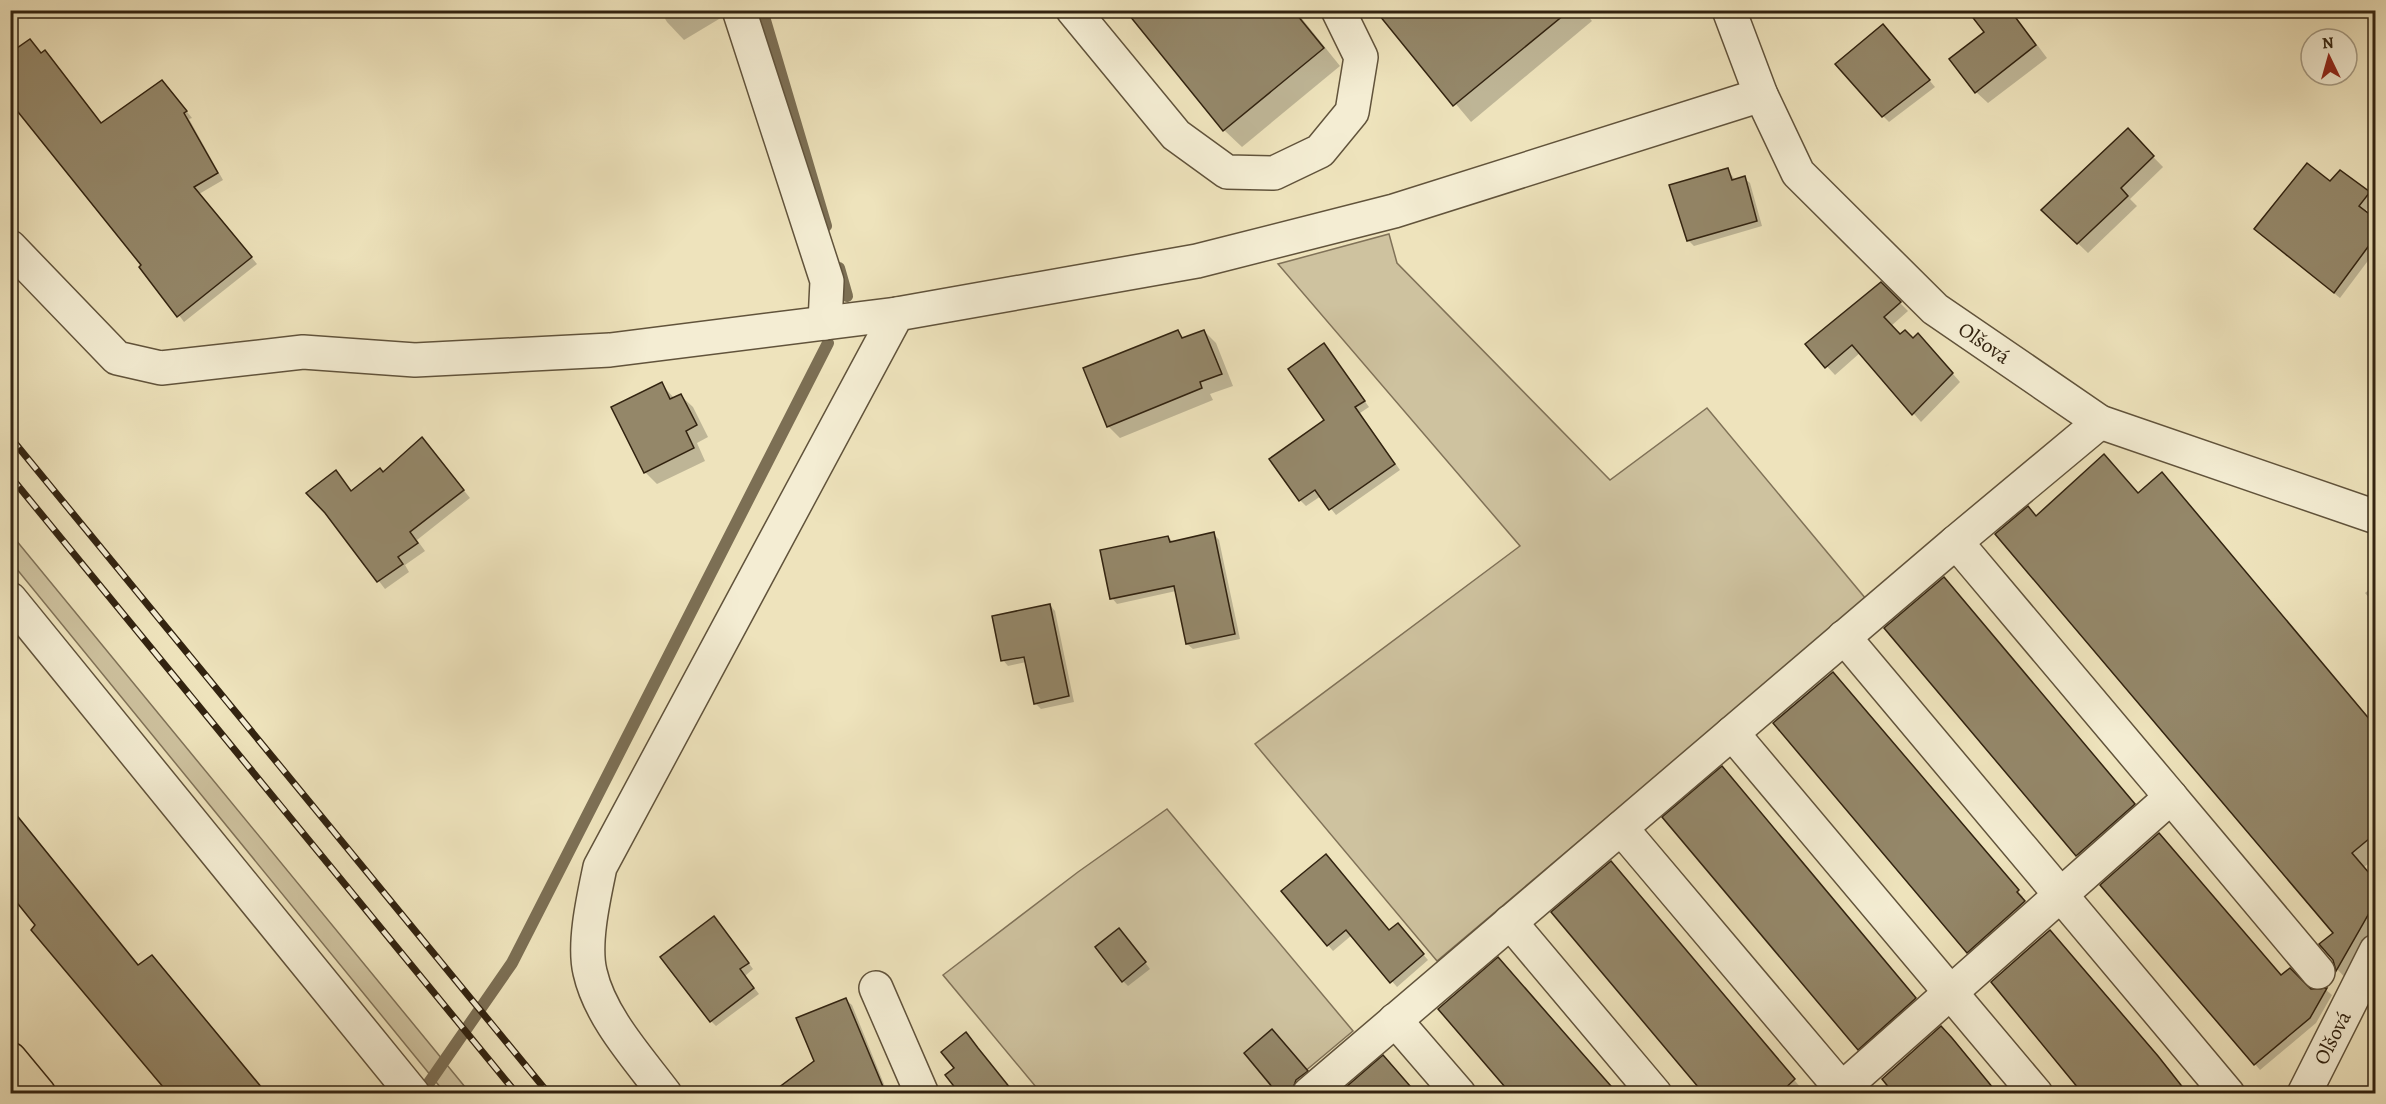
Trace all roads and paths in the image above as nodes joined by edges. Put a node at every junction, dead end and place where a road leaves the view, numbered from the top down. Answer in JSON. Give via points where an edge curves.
{"nodes":[{"id":1,"x":740,"y":10,"type":"edge"},
{"id":2,"x":1073,"y":10,"type":"edge"},
{"id":3,"x":1338,"y":10,"type":"edge"},
{"id":4,"x":1729,"y":10,"type":"edge"},
{"id":5,"x":1761,"y":95,"type":"junction"},
{"id":6,"x":10,"y":247,"type":"edge"},
{"id":7,"x":897,"y":314,"type":"junction"},
{"id":8,"x":825,"y":323,"type":"junction"},
{"id":9,"x":2100,"y":422,"type":"junction"},
{"id":10,"x":2376,"y":517,"type":"edge"},
{"id":11,"x":1956,"y":542,"type":"junction"},
{"id":12,"x":10,"y":599,"type":"edge"},
{"id":13,"x":1844,"y":637,"type":"junction"},
{"id":14,"x":1732,"y":733,"type":"junction"},
{"id":15,"x":2171,"y":796,"type":"junction"},
{"id":16,"x":1621,"y":828,"type":"junction"},
{"id":17,"x":2060,"y":896,"type":"junction"},
{"id":18,"x":1510,"y":922,"type":"junction"},
{"id":19,"x":2376,"y":951,"type":"edge"},
{"id":20,"x":2318,"y":972,"type":"dead end"},
{"id":21,"x":876,"y":988,"type":"dead end"},
{"id":22,"x":1951,"y":992,"type":"junction"},
{"id":23,"x":1395,"y":1020,"type":"junction"},
{"id":24,"x":10,"y":1059,"type":"edge"},
{"id":25,"x":1841,"y":1092,"type":"edge"},
{"id":26,"x":39,"y":1094,"type":"edge"},
{"id":27,"x":413,"y":1094,"type":"edge"},
{"id":28,"x":665,"y":1094,"type":"edge"},
{"id":29,"x":922,"y":1094,"type":"edge"},
{"id":30,"x":1309,"y":1094,"type":"edge"},
{"id":31,"x":1459,"y":1094,"type":"edge"},
{"id":32,"x":1655,"y":1094,"type":"edge"},
{"id":33,"x":2036,"y":1094,"type":"edge"},
{"id":34,"x":2228,"y":1094,"type":"edge"},
{"id":35,"x":2304,"y":1094,"type":"edge"}],
"edges":[{"from":1,"to":8,"type":"street","via":[[827,282]]},
{"from":2,"to":3,"type":"street","via":[[1176,135],[1227,172],[1274,173],[1320,151],[1352,112],[1361,57]]},
{"from":4,"to":5,"type":"street","name":"Olšová"},
{"from":5,"to":7,"type":"street","via":[[1359,220],[1197,261]]},
{"from":5,"to":9,"type":"street","name":"Olšová","via":[[1798,173],[1935,309]]},
{"from":6,"to":8,"type":"street","via":[[117,358],[160,368],[303,352],[415,360],[610,350]]},
{"from":7,"to":8,"type":"street"},
{"from":7,"to":28,"type":"street","via":[[600,867],[590,922],[589,972],[612,1023]]},
{"from":9,"to":10,"type":"street","name":"Olšová"},
{"from":9,"to":11,"type":"street"},
{"from":11,"to":13,"type":"street"},
{"from":11,"to":15,"type":"street"},
{"from":12,"to":27,"type":"street"},
{"from":13,"to":14,"type":"street"},
{"from":13,"to":17,"type":"street"},
{"from":14,"to":16,"type":"street"},
{"from":14,"to":22,"type":"street"},
{"from":15,"to":17,"type":"street"},
{"from":15,"to":20,"type":"street"},
{"from":16,"to":18,"type":"street"},
{"from":16,"to":25,"type":"street"},
{"from":17,"to":22,"type":"street"},
{"from":17,"to":34,"type":"street"},
{"from":18,"to":23,"type":"street"},
{"from":18,"to":32,"type":"street"},
{"from":19,"to":35,"type":"street","name":"Olšová"},
{"from":21,"to":29,"type":"street"},
{"from":22,"to":25,"type":"street"},
{"from":22,"to":33,"type":"street"},
{"from":23,"to":30,"type":"street"},
{"from":23,"to":31,"type":"street"},
{"from":24,"to":26,"type":"main road"}]}
